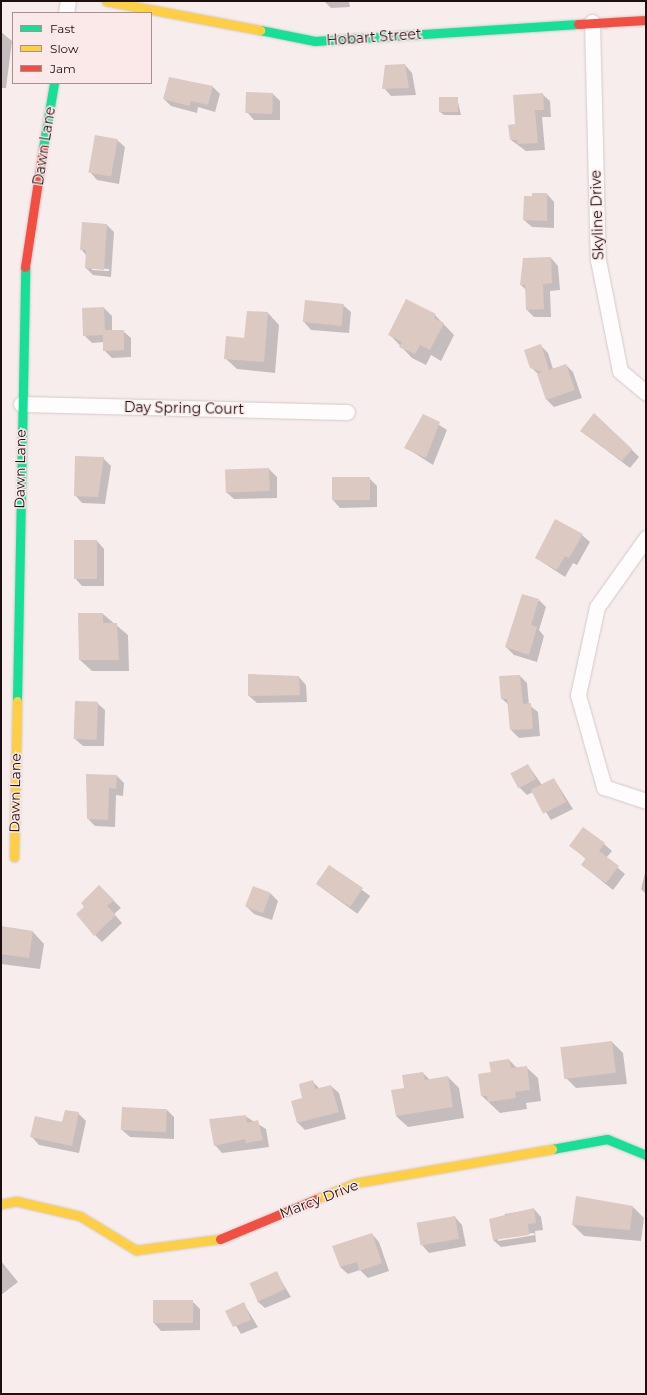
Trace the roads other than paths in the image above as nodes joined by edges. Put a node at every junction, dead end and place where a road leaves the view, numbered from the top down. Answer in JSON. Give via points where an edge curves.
{"nodes":[{"id":1,"x":68,"y":1,"type":"edge"},
{"id":2,"x":106,"y":1,"type":"edge"},
{"id":3,"x":66,"y":12,"type":"edge"},
{"id":4,"x":646,"y":20,"type":"edge"},
{"id":5,"x":592,"y":22,"type":"junction"},
{"id":6,"x":54,"y":84,"type":"edge"},
{"id":7,"x":646,"y":393,"type":"edge"},
{"id":8,"x":21,"y":404,"type":"junction"},
{"id":9,"x":348,"y":412,"type":"dead end"},
{"id":10,"x":646,"y":538,"type":"edge"},
{"id":11,"x":646,"y":801,"type":"edge"},
{"id":12,"x":14,"y":857,"type":"dead end"},
{"id":13,"x":646,"y":1155,"type":"edge"},
{"id":14,"x":1,"y":1204,"type":"edge"}],
"edges":[{"from":1,"to":3,"type":"street"},
{"from":2,"to":5,"type":"street","name":"Hobart Street","via":[[315,41]]},
{"from":4,"to":5,"type":"street","name":"Hobart Street"},
{"from":5,"to":7,"type":"street","name":"Skyline Drive","via":[[598,260],[620,371]]},
{"from":6,"to":8,"type":"street","name":"Dawn Lane","via":[[25,259]]},
{"from":8,"to":9,"type":"street","name":"Day Spring Court"},
{"from":8,"to":12,"type":"street","name":"Dawn Lane"},
{"from":10,"to":11,"type":"street","via":[[597,607],[578,695],[604,787]]},
{"from":13,"to":14,"type":"street","name":"Marcy Drive","via":[[607,1139],[355,1183],[214,1241],[136,1250],[80,1216],[16,1201]]}]}
